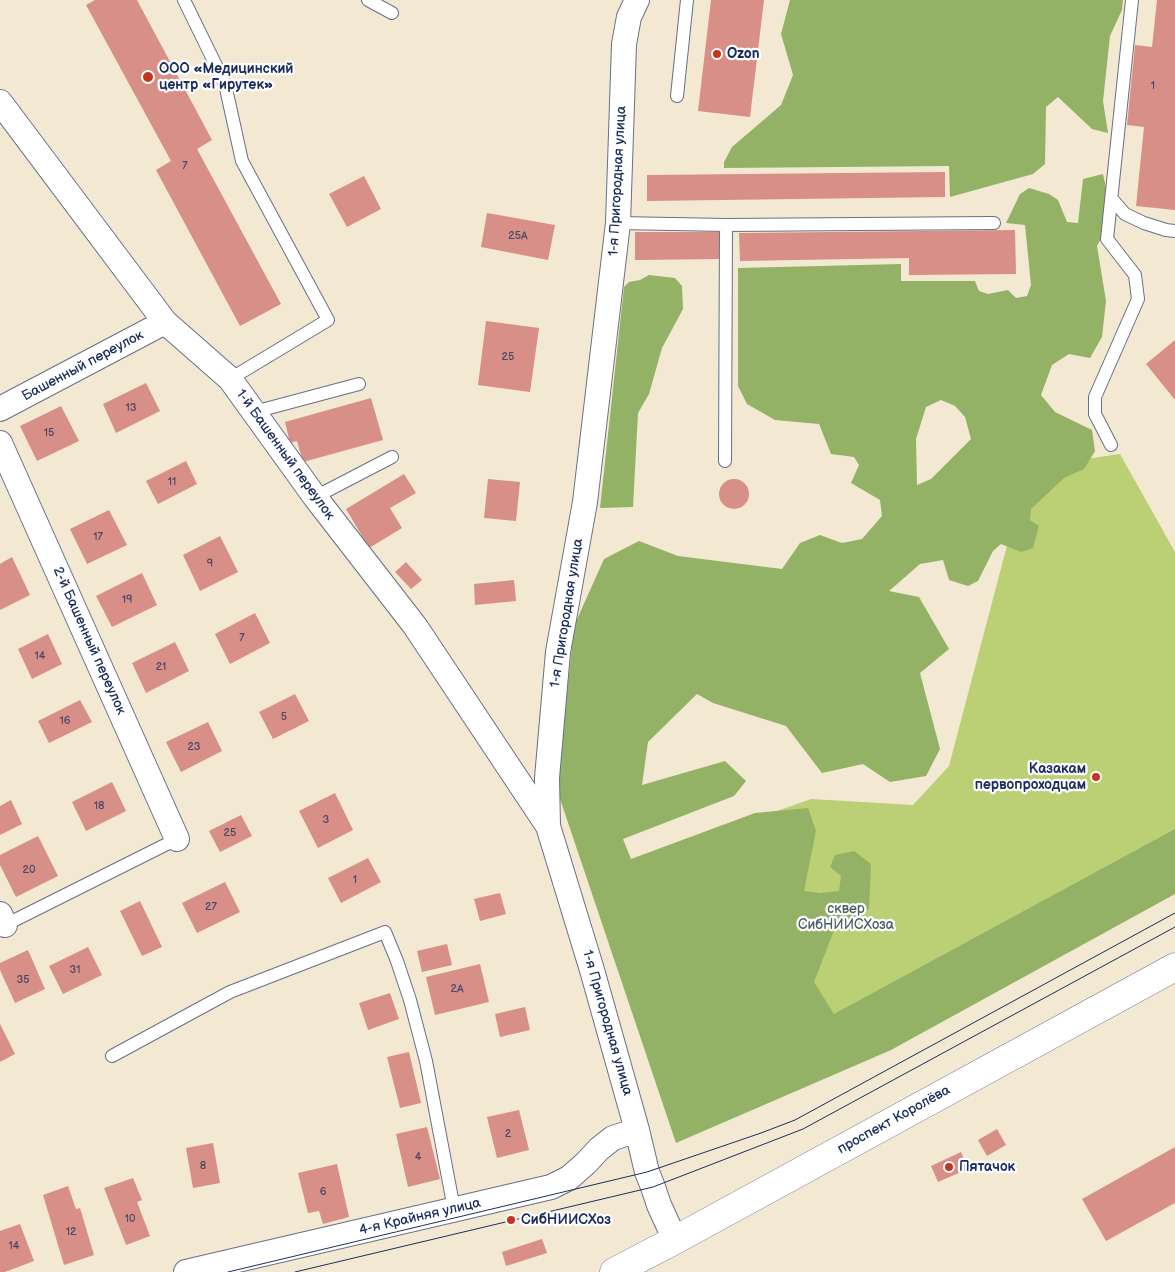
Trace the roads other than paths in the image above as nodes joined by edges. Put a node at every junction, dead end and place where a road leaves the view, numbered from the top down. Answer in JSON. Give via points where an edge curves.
{"nodes":[{"id":1,"x":184,"y":0,"type":"edge"},
{"id":2,"x":368,"y":0,"type":"edge"},
{"id":3,"x":637,"y":0,"type":"edge"},
{"id":4,"x":687,"y":0,"type":"edge"},
{"id":5,"x":1132,"y":0,"type":"edge"},
{"id":6,"x":392,"y":13,"type":"dead end"},
{"id":7,"x":677,"y":96,"type":"dead end"},
{"id":8,"x":0,"y":102,"type":"edge"},
{"id":9,"x":1112,"y":198,"type":"junction"},
{"id":10,"x":618,"y":222,"type":"junction"},
{"id":11,"x":994,"y":224,"type":"dead end"},
{"id":12,"x":726,"y":225,"type":"junction"},
{"id":13,"x":1175,"y":230,"type":"edge"},
{"id":14,"x":165,"y":322,"type":"junction"},
{"id":15,"x":230,"y":379,"type":"junction"},
{"id":16,"x":359,"y":384,"type":"dead end"},
{"id":17,"x":0,"y":409,"type":"edge"},
{"id":18,"x":254,"y":412,"type":"junction"},
{"id":19,"x":0,"y":443,"type":"edge"},
{"id":20,"x":1111,"y":445,"type":"dead end"},
{"id":21,"x":392,"y":457,"type":"dead end"},
{"id":22,"x":725,"y":461,"type":"dead end"},
{"id":23,"x":315,"y":497,"type":"junction"},
{"id":24,"x":548,"y":826,"type":"junction"},
{"id":25,"x":177,"y":839,"type":"joint"},
{"id":26,"x":3,"y":920,"type":"edge"},
{"id":27,"x":1175,"y":967,"type":"edge"},
{"id":28,"x":112,"y":1056,"type":"dead end"},
{"id":29,"x":637,"y":1130,"type":"junction"},
{"id":30,"x":454,"y":1209,"type":"junction"},
{"id":31,"x":675,"y":1240,"type":"junction"},
{"id":32,"x":186,"y":1272,"type":"edge"},
{"id":33,"x":614,"y":1272,"type":"edge"}],
"edges":[{"from":1,"to":15,"type":"lane","via":[[225,84],[242,162],[328,320]]},
{"from":2,"to":6,"type":"lane"},
{"from":3,"to":10,"type":"street","name":"1-я Пригородная улица","via":[[629,17],[624,44]]},
{"from":4,"to":7,"type":"lane"},
{"from":5,"to":9,"type":"lane"},
{"from":8,"to":14,"type":"street","name":"1-й Башенный переулок"},
{"from":9,"to":13,"type":"lane","via":[[1125,214],[1144,223]]},
{"from":9,"to":20,"type":"lane","via":[[1107,240],[1135,275],[1138,298],[1094,397],[1095,414]]},
{"from":10,"to":12,"type":"lane"},
{"from":10,"to":24,"type":"street","name":"1-я Пригородная улица","via":[[585,502],[558,652],[547,778]]},
{"from":11,"to":12,"type":"lane"},
{"from":12,"to":22,"type":"lane"},
{"from":14,"to":15,"type":"street","name":"1-й Башенный переулок"},
{"from":14,"to":17,"type":"street","name":"Башенный переулок"},
{"from":15,"to":18,"type":"street","name":"1-й Башенный переулок"},
{"from":16,"to":18,"type":"lane"},
{"from":18,"to":23,"type":"street","name":"1-й Башенный переулок"},
{"from":19,"to":25,"type":"street","name":"2-й Башенный переулок"},
{"from":21,"to":23,"type":"lane"},
{"from":23,"to":24,"type":"street","name":"1-й Башенный переулок","via":[[415,626]]},
{"from":24,"to":29,"type":"street","name":"1-я Пригородная улица"},
{"from":25,"to":26,"type":"lane"},
{"from":27,"to":31,"type":"main road","name":"проспект Королёва"},
{"from":28,"to":30,"type":"lane","via":[[230,992],[385,932],[410,1000],[426,1061]]},
{"from":29,"to":30,"type":"street","name":"4-я Крайняя улица","via":[[613,1138],[570,1178],[551,1187]]},
{"from":29,"to":31,"type":"street","name":"1-я Пригородная улица","via":[[647,1172]]},
{"from":30,"to":32,"type":"street","name":"4-я Крайняя улица"},
{"from":31,"to":33,"type":"main road","name":"проспект Королёва"}]}
